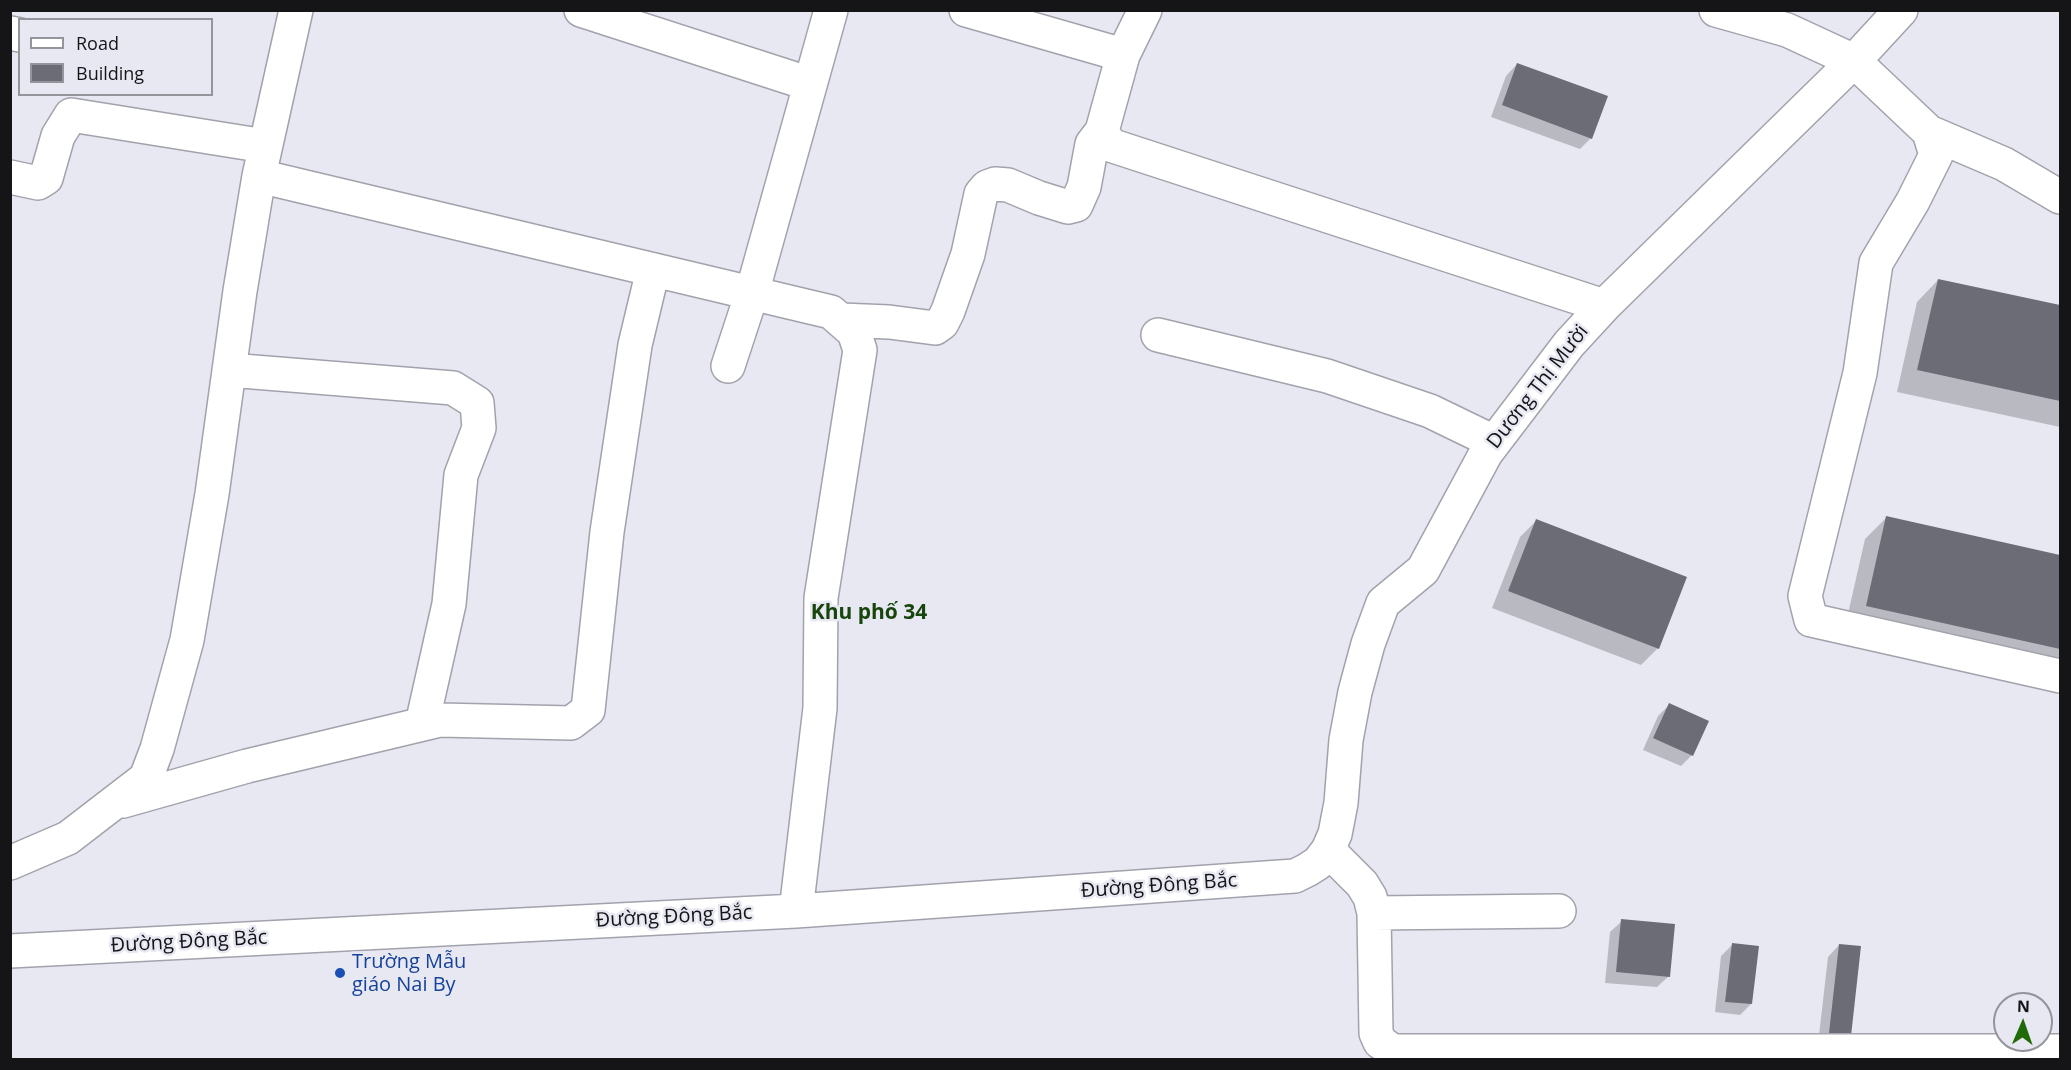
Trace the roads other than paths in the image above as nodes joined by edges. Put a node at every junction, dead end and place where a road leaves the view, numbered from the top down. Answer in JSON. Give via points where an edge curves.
{"nodes":[{"id":1,"x":296,"y":10,"type":"edge"},
{"id":2,"x":581,"y":10,"type":"edge"},
{"id":3,"x":831,"y":10,"type":"edge"},
{"id":4,"x":966,"y":10,"type":"edge"},
{"id":5,"x":1145,"y":10,"type":"edge"},
{"id":6,"x":1716,"y":10,"type":"edge"},
{"id":7,"x":1901,"y":10,"type":"edge"},
{"id":8,"x":1123,"y":55,"type":"junction"},
{"id":9,"x":1854,"y":61,"type":"junction"},
{"id":10,"x":810,"y":84,"type":"junction"},
{"id":11,"x":73,"y":105,"type":"edge"},
{"id":12,"x":1102,"y":131,"type":"junction"},
{"id":13,"x":1929,"y":132,"type":"junction"},
{"id":14,"x":262,"y":161,"type":"junction"},
{"id":15,"x":10,"y":177,"type":"edge"},
{"id":16,"x":2061,"y":197,"type":"edge"},
{"id":17,"x":653,"y":270,"type":"junction"},
{"id":18,"x":752,"y":293,"type":"junction"},
{"id":19,"x":1604,"y":306,"type":"junction"},
{"id":20,"x":841,"y":321,"type":"junction"},
{"id":21,"x":1158,"y":335,"type":"dead end"},
{"id":22,"x":728,"y":366,"type":"dead end"},
{"id":23,"x":229,"y":370,"type":"junction"},
{"id":24,"x":1494,"y":442,"type":"junction"},
{"id":25,"x":2061,"y":675,"type":"edge"},
{"id":26,"x":422,"y":724,"type":"junction"},
{"id":27,"x":110,"y":805,"type":"junction"},
{"id":28,"x":1328,"y":850,"type":"junction"},
{"id":29,"x":10,"y":863,"type":"edge"},
{"id":30,"x":796,"y":911,"type":"junction"},
{"id":31,"x":1559,"y":911,"type":"dead end"},
{"id":32,"x":1374,"y":913,"type":"junction"},
{"id":33,"x":10,"y":951,"type":"edge"},
{"id":34,"x":2061,"y":1051,"type":"edge"}],
"edges":[{"from":1,"to":14,"type":"street"},
{"from":2,"to":10,"type":"street"},
{"from":3,"to":10,"type":"street"},
{"from":4,"to":8,"type":"street"},
{"from":5,"to":8,"type":"street"},
{"from":6,"to":9,"type":"street","via":[[1787,30]]},
{"from":7,"to":9,"type":"street","name":"Dương Thị Mười"},
{"from":8,"to":12,"type":"street"},
{"from":9,"to":13,"type":"street"},
{"from":9,"to":19,"type":"street","name":"Dương Thị Mười"},
{"from":10,"to":18,"type":"street"},
{"from":11,"to":14,"type":"street"},
{"from":11,"to":15,"type":"street","via":[[58,136],[46,178],[38,183]]},
{"from":12,"to":19,"type":"street","via":[[1110,146]]},
{"from":12,"to":20,"type":"street","via":[[1092,144],[1084,187],[1076,205],[1068,207],[1008,184],[995,184],[981,194],[968,254],[942,323],[935,328]]},
{"from":13,"to":16,"type":"street","via":[[2004,164]]},
{"from":13,"to":25,"type":"street","via":[[1936,155],[1876,263],[1860,374],[1805,596],[1811,620]]},
{"from":14,"to":17,"type":"street"},
{"from":14,"to":23,"type":"street"},
{"from":17,"to":18,"type":"street"},
{"from":17,"to":26,"type":"street","via":[[635,345],[607,532],[588,710],[571,723],[440,720]]},
{"from":18,"to":20,"type":"street","via":[[831,312]]},
{"from":18,"to":22,"type":"street"},
{"from":19,"to":24,"type":"street","name":"Dương Thị Mười","via":[[1569,344]]},
{"from":20,"to":30,"type":"street","via":[[854,332],[860,350],[821,598],[819,708]]},
{"from":21,"to":24,"type":"street","via":[[1327,376],[1430,411]]},
{"from":23,"to":26,"type":"street","via":[[453,388],[477,403],[478,428],[461,475],[449,604]]},
{"from":23,"to":27,"type":"street","via":[[187,640],[146,778]]},
{"from":24,"to":28,"type":"street","name":"Dương Thị Mười","via":[[1423,570],[1383,603],[1355,692],[1339,818]]},
{"from":26,"to":27,"type":"street","via":[[247,766]]},
{"from":27,"to":29,"type":"street","via":[[68,838]]},
{"from":28,"to":30,"type":"street","name":"Đường Đông Bắc","via":[[1318,863],[1295,876]]},
{"from":28,"to":32,"type":"street","via":[[1362,884]]},
{"from":30,"to":33,"type":"street","name":"Đường Đông Bắc"},
{"from":31,"to":32,"type":"street"},
{"from":32,"to":34,"type":"street","via":[[1376,1033],[1383,1046],[1400,1053]]}]}
